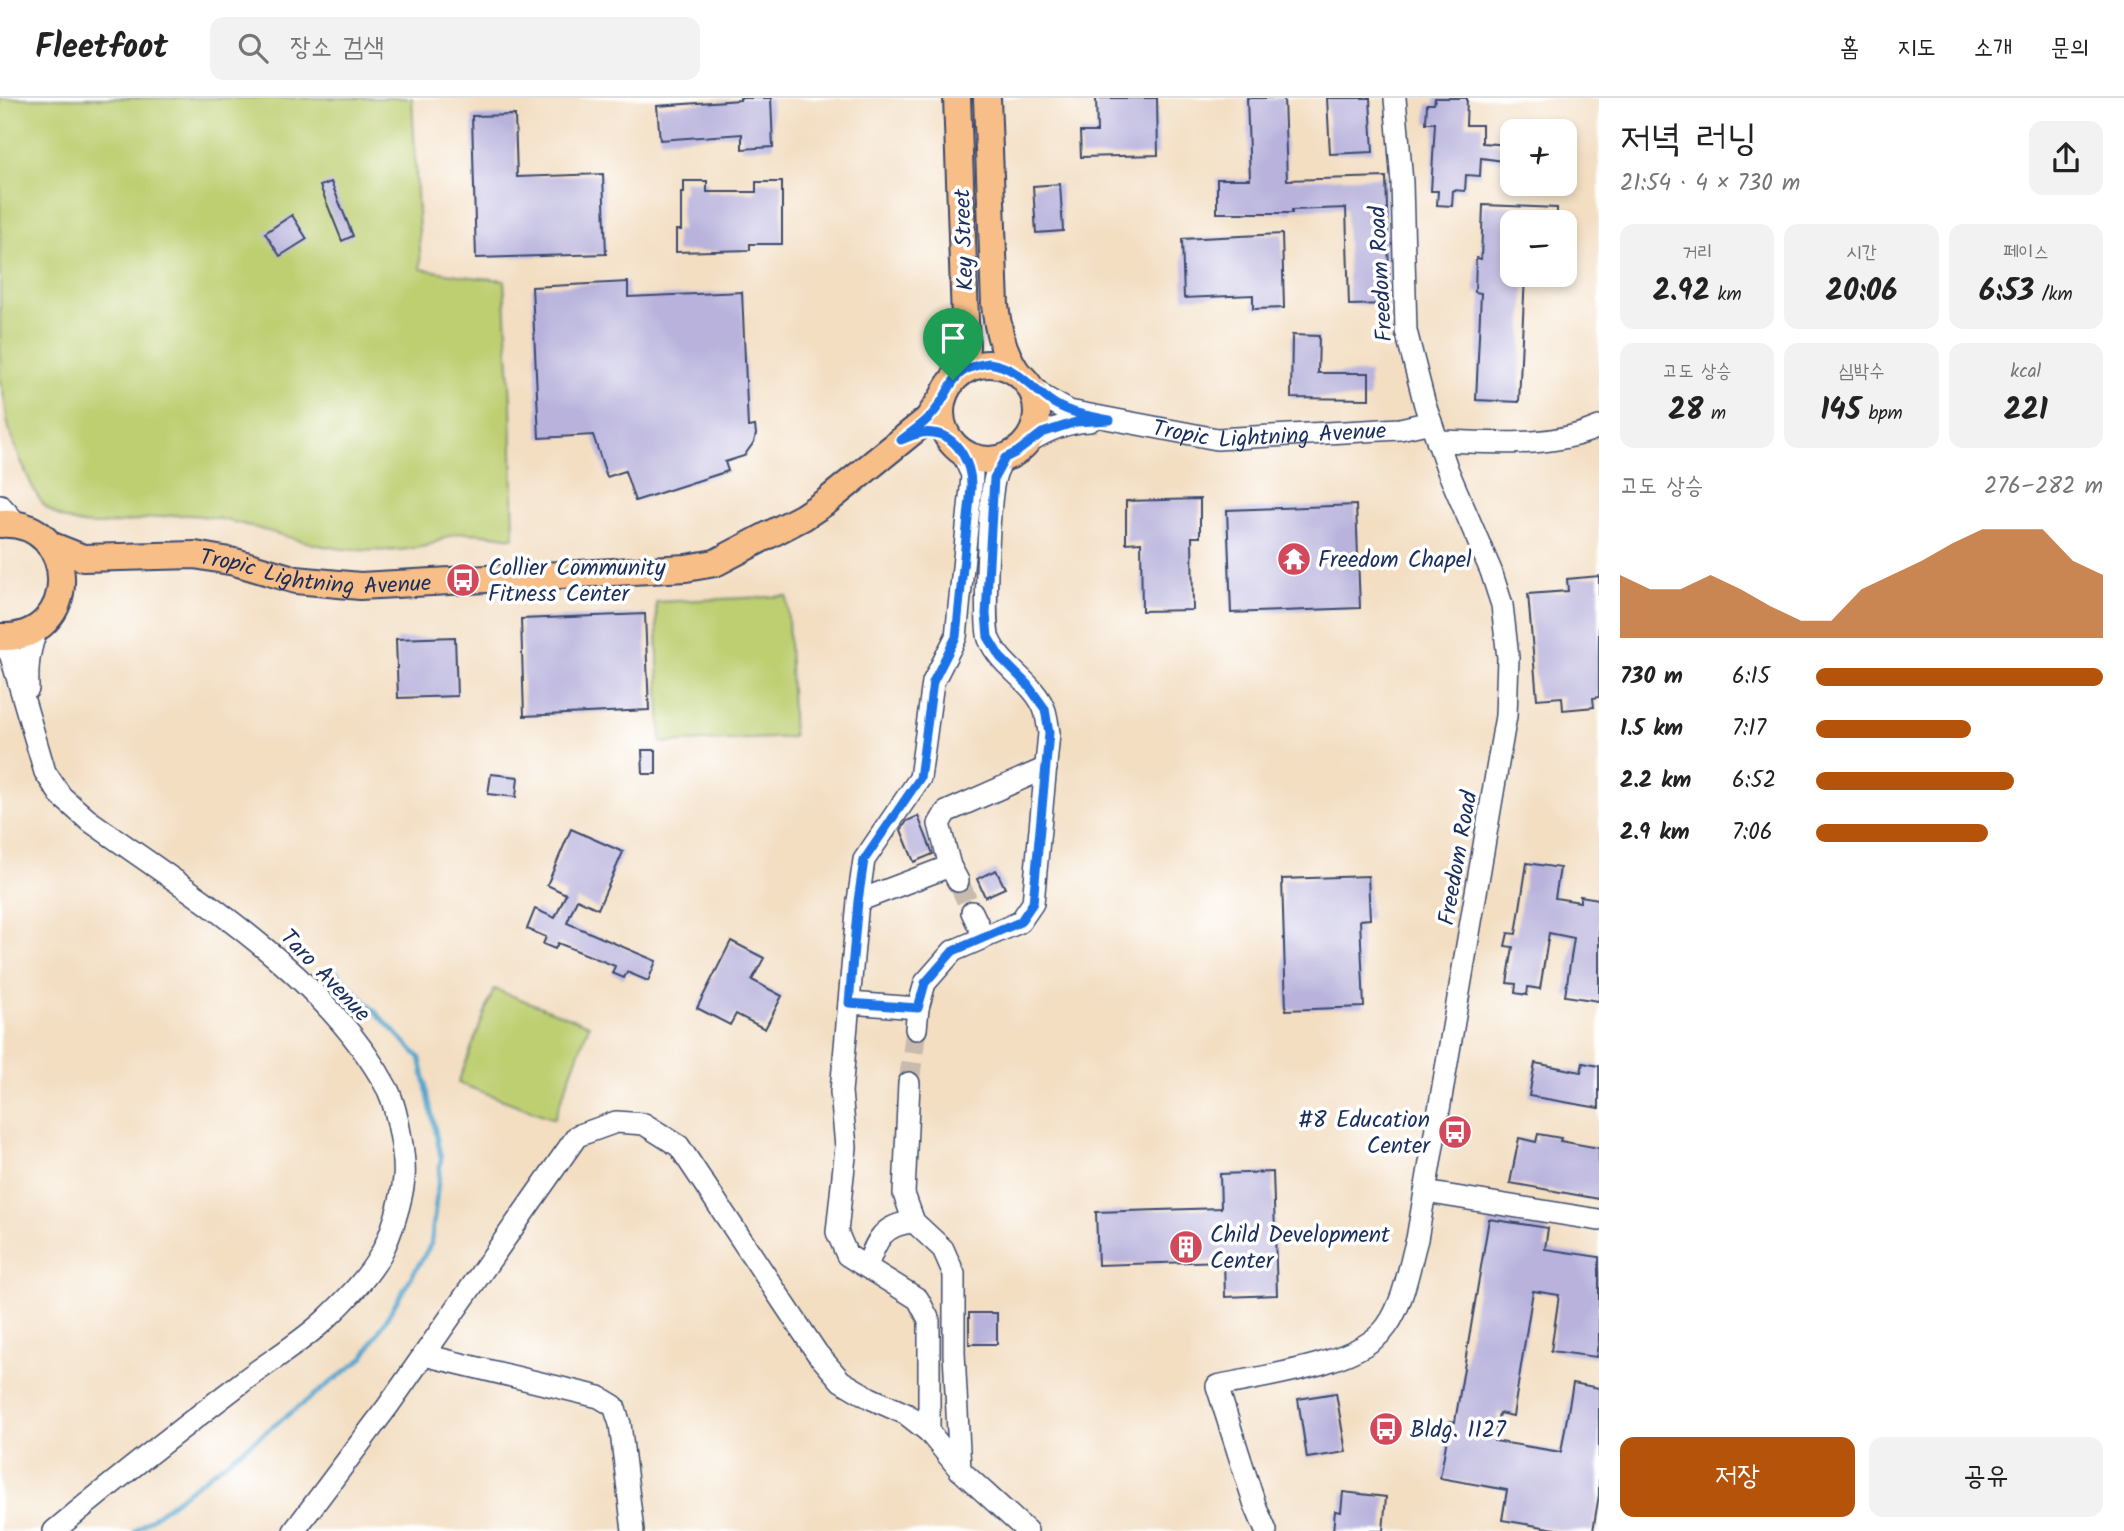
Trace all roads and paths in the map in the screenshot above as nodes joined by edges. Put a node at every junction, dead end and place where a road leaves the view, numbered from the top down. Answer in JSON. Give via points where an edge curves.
{"nodes":[{"id":1,"x":957,"y":98,"type":"edge"},
{"id":2,"x":987,"y":98,"type":"edge"},
{"id":3,"x":1395,"y":98,"type":"edge"},
{"id":4,"x":1022,"y":377,"type":"junction"},
{"id":5,"x":948,"y":388,"type":"junction"},
{"id":6,"x":1110,"y":420,"type":"junction"},
{"id":7,"x":1599,"y":427,"type":"edge"},
{"id":8,"x":1434,"y":432,"type":"junction"},
{"id":9,"x":901,"y":440,"type":"junction"},
{"id":10,"x":1027,"y":443,"type":"junction"},
{"id":11,"x":955,"y":445,"type":"junction"},
{"id":12,"x":1005,"y":458,"type":"junction"},
{"id":13,"x":0,"y":505,"type":"edge"},
{"id":14,"x":9,"y":524,"type":"edge"},
{"id":15,"x":50,"y":545,"type":"junction"},
{"id":16,"x":154,"y":556,"type":"junction"},
{"id":17,"x":59,"y":599,"type":"junction"},
{"id":18,"x":38,"y":627,"type":"junction"},
{"id":19,"x":0,"y":637,"type":"edge"},
{"id":20,"x":0,"y":644,"type":"edge"},
{"id":21,"x":32,"y":730,"type":"junction"},
{"id":22,"x":1045,"y":768,"type":"junction"},
{"id":23,"x":858,"y":901,"type":"junction"},
{"id":24,"x":972,"y":912,"type":"tunnel mouth"},
{"id":25,"x":984,"y":937,"type":"junction"},
{"id":26,"x":849,"y":1003,"type":"junction"},
{"id":27,"x":909,"y":1083,"type":"tunnel mouth"},
{"id":28,"x":1425,"y":1192,"type":"junction"},
{"id":29,"x":1599,"y":1220,"type":"edge"},
{"id":30,"x":914,"y":1222,"type":"junction"},
{"id":31,"x":867,"y":1267,"type":"junction"},
{"id":32,"x":424,"y":1355,"type":"junction"},
{"id":33,"x":929,"y":1432,"type":"junction"},
{"id":34,"x":960,"y":1470,"type":"junction"},
{"id":35,"x":54,"y":1531,"type":"edge"},
{"id":36,"x":294,"y":1531,"type":"edge"},
{"id":37,"x":633,"y":1531,"type":"edge"},
{"id":38,"x":1027,"y":1531,"type":"edge"},
{"id":39,"x":1266,"y":1531,"type":"edge"}],
"edges":[{"from":1,"to":5,"type":"main road","name":"Key Street","via":[[966,347],[963,363]]},
{"from":2,"to":4,"type":"main road","name":"Key Street","via":[[999,337]]},
{"from":3,"to":8,"type":"street","name":"Freedom Road","via":[[1406,331]]},
{"from":4,"to":5,"type":"main road","via":[[1003,365],[989,363],[963,371]]},
{"from":4,"to":6,"type":"street","via":[[1069,411]]},
{"from":4,"to":10,"type":"main road","via":[[1038,413]]},
{"from":5,"to":9,"type":"main road","name":"Tropic Lightning Avenue","via":[[928,419]]},
{"from":5,"to":11,"type":"main road","via":[[942,418]]},
{"from":6,"to":8,"type":"street","name":"Tropic Lightning Avenue","via":[[1217,439],[1401,429]]},
{"from":6,"to":10,"type":"street","via":[[1076,422]]},
{"from":7,"to":8,"type":"street","name":"Tropic Lightning Avenue","via":[[1525,442]]},
{"from":8,"to":28,"type":"street","name":"Freedom Road","via":[[1491,571],[1502,606],[1508,657],[1503,740]]},
{"from":9,"to":11,"type":"main road","via":[[935,433]]},
{"from":9,"to":16,"type":"main road","name":"Tropic Lightning Avenue","via":[[803,517],[715,563],[686,568],[360,586],[296,580],[195,555]]},
{"from":10,"to":12,"type":"main road"},
{"from":11,"to":12,"type":"main road","via":[[982,459]]},
{"from":11,"to":23,"type":"street","via":[[972,475],[956,637],[933,682],[920,778],[864,860]]},
{"from":12,"to":22,"type":"street","via":[[992,491],[988,637],[1045,709],[1049,733]]},
{"from":13,"to":14,"type":"street"},
{"from":14,"to":15,"type":"main road","via":[[36,532]]},
{"from":15,"to":16,"type":"main road","via":[[83,558]]},
{"from":15,"to":17,"type":"main road","via":[[62,574]]},
{"from":16,"to":17,"type":"main road","via":[[99,570],[76,582]]},
{"from":17,"to":18,"type":"main road"},
{"from":18,"to":19,"type":"main road","via":[[24,635]]},
{"from":18,"to":21,"type":"street","via":[[27,665]]},
{"from":20,"to":21,"type":"street","via":[[10,653]]},
{"from":21,"to":35,"type":"street","name":"Taro Avenue","via":[[45,772],[61,796],[270,952],[332,1012],[389,1093],[400,1131],[404,1178],[380,1255],[326,1320]]},
{"from":22,"to":23,"type":"street","via":[[946,812],[939,824],[954,873]]},
{"from":22,"to":25,"type":"street","via":[[1033,903],[1020,922]]},
{"from":23,"to":26,"type":"street"},
{"from":24,"to":25,"type":"street"},
{"from":25,"to":26,"type":"street","via":[[953,951],[925,983],[917,1018]]},
{"from":26,"to":31,"type":"street","via":[[841,1092],[846,1147],[837,1232],[847,1255]]},
{"from":27,"to":30,"type":"street","via":[[904,1194]]},
{"from":28,"to":29,"type":"street"},
{"from":28,"to":39,"type":"street","name":"Freedom Road","via":[[1396,1312],[1374,1341],[1310,1367],[1217,1386]]},
{"from":30,"to":31,"type":"street","via":[[901,1223],[876,1241]]},
{"from":30,"to":34,"type":"street","via":[[943,1249],[954,1274]]},
{"from":31,"to":33,"type":"street","via":[[918,1299],[929,1320]]},
{"from":32,"to":33,"type":"street","via":[[577,1136],[616,1122],[644,1124],[679,1146],[817,1353],[841,1381],[906,1414]]},
{"from":32,"to":36,"type":"street"},
{"from":32,"to":37,"type":"street","via":[[599,1398],[614,1406]]},
{"from":33,"to":34,"type":"street"},
{"from":34,"to":38,"type":"street"}]}
